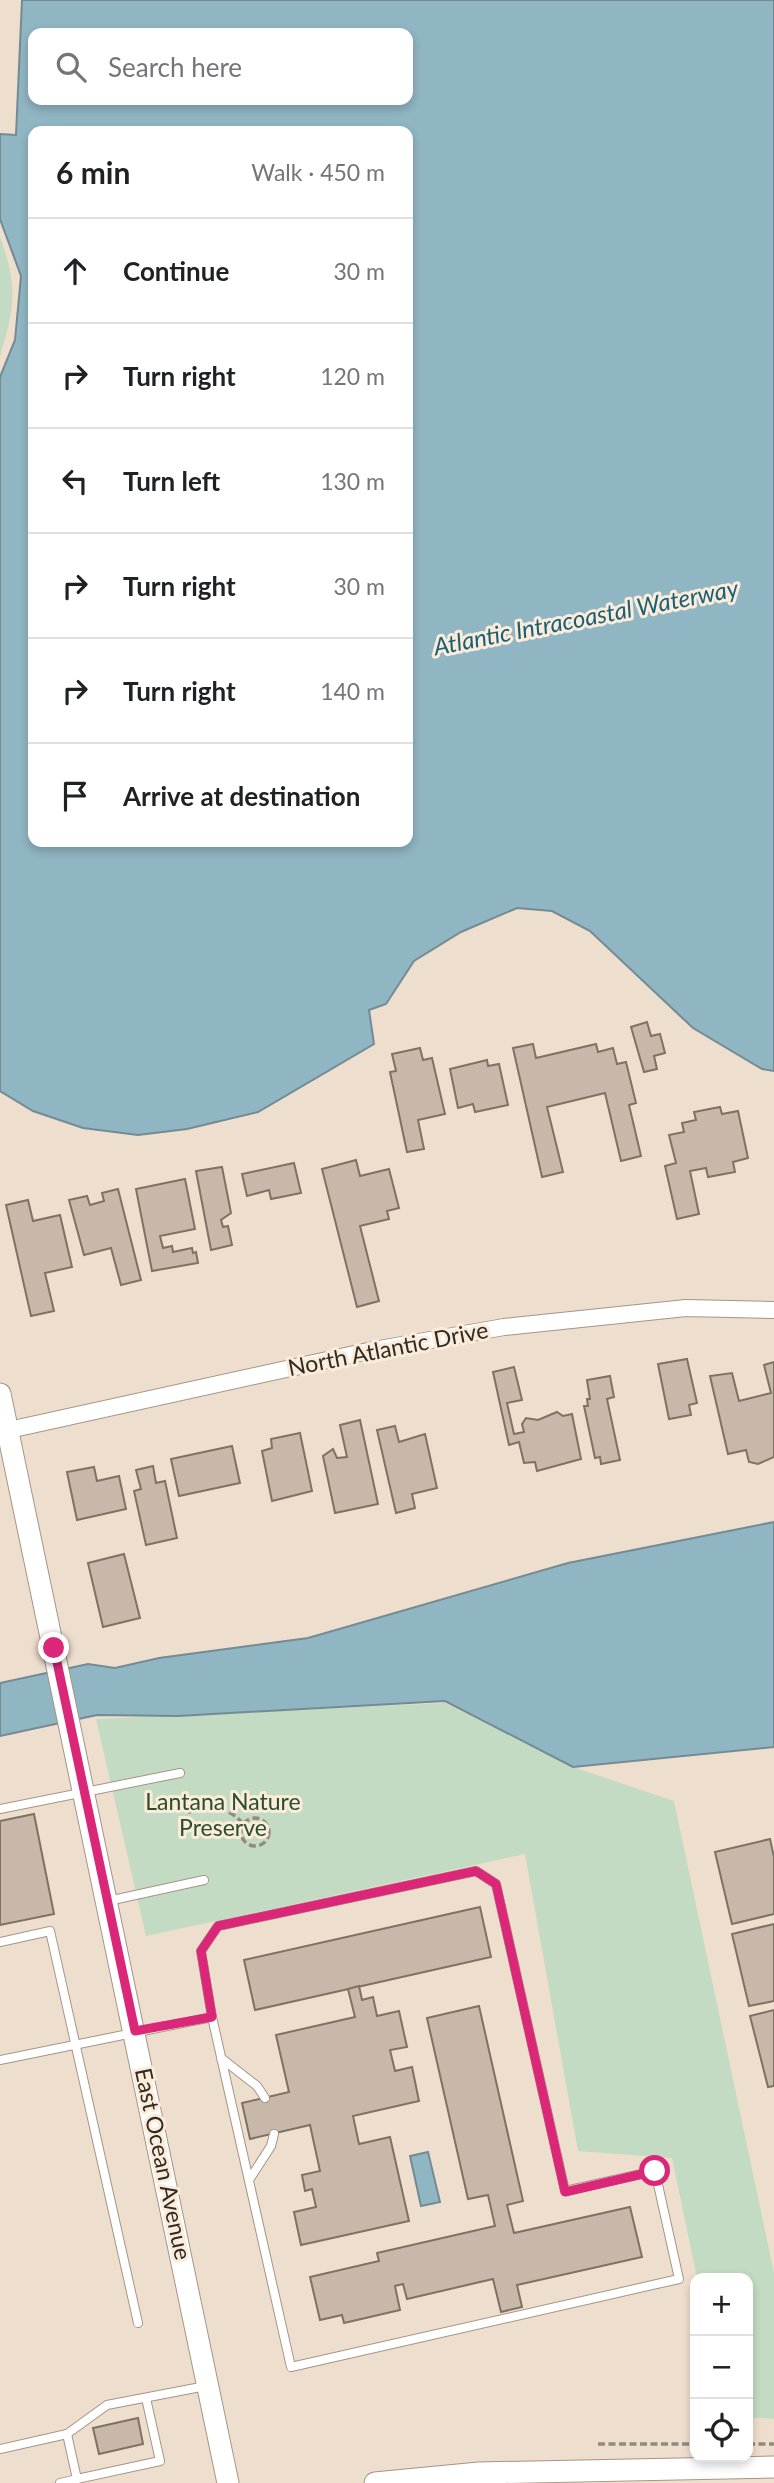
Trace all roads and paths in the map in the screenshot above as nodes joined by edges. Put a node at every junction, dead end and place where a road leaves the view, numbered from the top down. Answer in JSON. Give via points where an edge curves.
{"nodes":[{"id":1,"x":774,"y":1310,"type":"edge"},
{"id":2,"x":0,"y":1394,"type":"edge"},
{"id":3,"x":4,"y":1431,"type":"edge"},
{"id":4,"x":180,"y":1773,"type":"dead end"},
{"id":5,"x":84,"y":1793,"type":"junction"},
{"id":6,"x":0,"y":1809,"type":"edge"},
{"id":7,"x":188,"y":1812,"type":"dead end"},
{"id":8,"x":243,"y":1824,"type":"junction"},
{"id":9,"x":204,"y":1880,"type":"dead end"},
{"id":10,"x":108,"y":1901,"type":"junction"},
{"id":11,"x":0,"y":1942,"type":"edge"},
{"id":12,"x":212,"y":2017,"type":"junction"},
{"id":13,"x":135,"y":2031,"type":"junction"},
{"id":14,"x":75,"y":2044,"type":"junction"},
{"id":15,"x":221,"y":2057,"type":"junction"},
{"id":16,"x":0,"y":2060,"type":"edge"},
{"id":17,"x":265,"y":2098,"type":"dead end"},
{"id":18,"x":274,"y":2134,"type":"dead end"},
{"id":19,"x":248,"y":2180,"type":"junction"},
{"id":20,"x":138,"y":2323,"type":"dead end"},
{"id":21,"x":209,"y":2386,"type":"junction"},
{"id":22,"x":146,"y":2398,"type":"junction"},
{"id":23,"x":67,"y":2434,"type":"junction"},
{"id":24,"x":598,"y":2444,"type":"dead end"},
{"id":25,"x":690,"y":2444,"type":"edge"},
{"id":26,"x":753,"y":2444,"type":"edge"},
{"id":27,"x":774,"y":2444,"type":"edge"},
{"id":28,"x":0,"y":2449,"type":"edge"},
{"id":29,"x":774,"y":2467,"type":"edge"},
{"id":30,"x":104,"y":2473,"type":"junction"},
{"id":31,"x":77,"y":2479,"type":"junction"},
{"id":32,"x":60,"y":2483,"type":"edge"},
{"id":33,"x":106,"y":2483,"type":"edge"},
{"id":34,"x":228,"y":2483,"type":"edge"},
{"id":35,"x":376,"y":2483,"type":"edge"}],
"edges":[{"from":1,"to":3,"type":"street","name":"North Atlantic Drive","via":[[686,1308],[504,1326]]},
{"from":2,"to":3,"type":"main road","name":"East Ocean Avenue"},
{"from":3,"to":5,"type":"main road","name":"East Ocean Avenue"},
{"from":4,"to":5,"type":"lane"},
{"from":5,"to":6,"type":"lane"},
{"from":5,"to":10,"type":"main road","name":"East Ocean Avenue"},
{"from":7,"to":8,"type":"path","via":[[220,1808]]},
{"from":8,"to":8,"type":"path","via":[[254,1818],[263,1820],[268,1827],[267,1840],[260,1845],[247,1844],[242,1837]]},
{"from":9,"to":10,"type":"lane"},
{"from":10,"to":13,"type":"main road","name":"East Ocean Avenue"},
{"from":11,"to":14,"type":"lane","via":[[50,1931]]},
{"from":12,"to":13,"type":"lane"},
{"from":12,"to":15,"type":"lane"},
{"from":12,"to":19,"type":"lane","via":[[201,1951],[218,1926],[476,1871],[496,1884],[565,2192],[655,2171],[679,2279],[290,2367]]},
{"from":13,"to":14,"type":"lane"},
{"from":13,"to":21,"type":"main road","name":"East Ocean Avenue"},
{"from":14,"to":16,"type":"lane"},
{"from":14,"to":20,"type":"lane"},
{"from":15,"to":17,"type":"lane"},
{"from":15,"to":19,"type":"lane"},
{"from":18,"to":19,"type":"lane"},
{"from":21,"to":22,"type":"lane"},
{"from":21,"to":34,"type":"main road","name":"East Ocean Avenue"},
{"from":22,"to":23,"type":"lane","via":[[107,2405]]},
{"from":22,"to":30,"type":"lane","via":[[160,2461]]},
{"from":23,"to":28,"type":"lane"},
{"from":23,"to":31,"type":"lane"},
{"from":24,"to":25,"type":"path"},
{"from":26,"to":27,"type":"path"},
{"from":29,"to":35,"type":"main road","via":[[479,2473]]},
{"from":30,"to":31,"type":"lane"},
{"from":30,"to":33,"type":"lane"},
{"from":31,"to":32,"type":"lane"}]}
